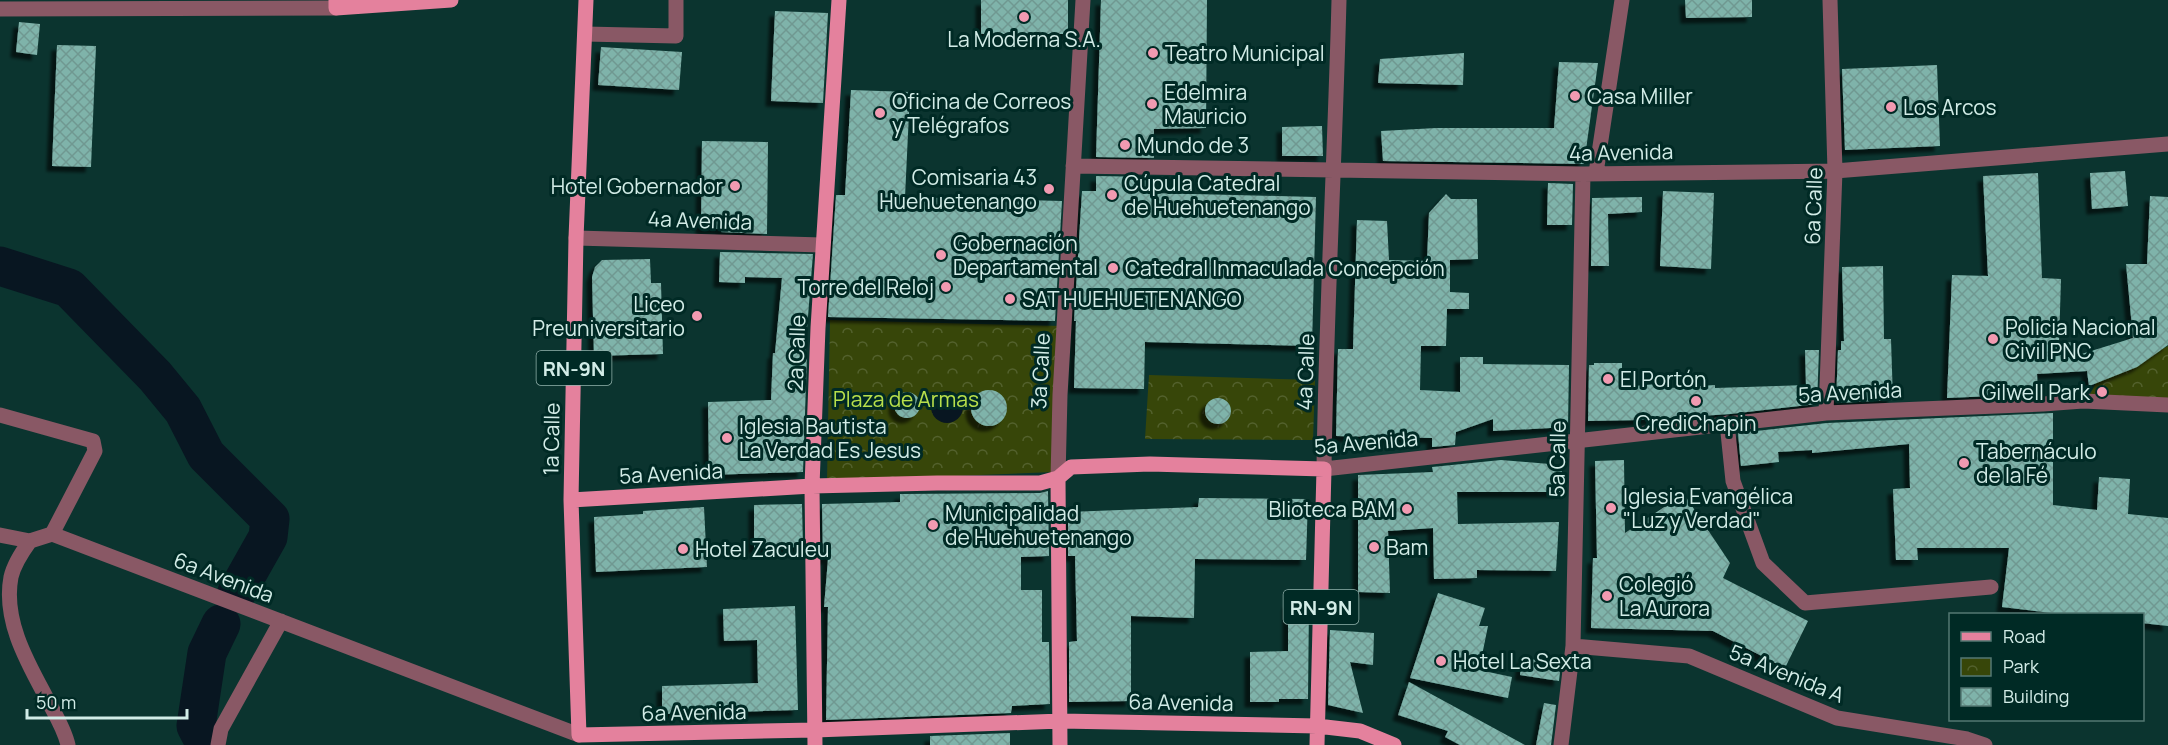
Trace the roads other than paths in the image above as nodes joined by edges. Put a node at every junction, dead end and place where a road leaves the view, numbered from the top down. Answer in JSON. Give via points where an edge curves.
{"nodes":[{"id":1,"x":451,"y":0,"type":"edge"},
{"id":2,"x":586,"y":0,"type":"edge"},
{"id":3,"x":675,"y":0,"type":"edge"},
{"id":4,"x":839,"y":0,"type":"edge"},
{"id":5,"x":1083,"y":0,"type":"edge"},
{"id":6,"x":1339,"y":0,"type":"edge"},
{"id":7,"x":1622,"y":0,"type":"edge"},
{"id":8,"x":1830,"y":0,"type":"edge"},
{"id":9,"x":39,"y":4,"type":"edge"},
{"id":10,"x":336,"y":4,"type":"edge"},
{"id":11,"x":0,"y":9,"type":"edge"},
{"id":12,"x":585,"y":34,"type":"junction"},
{"id":13,"x":2168,"y":144,"type":"edge"},
{"id":14,"x":1073,"y":166,"type":"junction"},
{"id":15,"x":1335,"y":170,"type":"junction"},
{"id":16,"x":1835,"y":171,"type":"junction"},
{"id":17,"x":1590,"y":173,"type":"junction"},
{"id":18,"x":576,"y":238,"type":"junction"},
{"id":19,"x":822,"y":245,"type":"junction"},
{"id":20,"x":2168,"y":405,"type":"edge"},
{"id":21,"x":1826,"y":413,"type":"junction"},
{"id":22,"x":0,"y":415,"type":"edge"},
{"id":23,"x":1726,"y":423,"type":"junction"},
{"id":24,"x":1578,"y":441,"type":"junction"},
{"id":25,"x":1324,"y":469,"type":"junction"},
{"id":26,"x":1058,"y":478,"type":"junction"},
{"id":27,"x":812,"y":486,"type":"junction"},
{"id":28,"x":571,"y":500,"type":"junction"},
{"id":29,"x":52,"y":534,"type":"junction"},
{"id":30,"x":0,"y":535,"type":"edge"},
{"id":31,"x":30,"y":541,"type":"junction"},
{"id":32,"x":1991,"y":587,"type":"dead end"},
{"id":33,"x":5,"y":600,"type":"edge"},
{"id":34,"x":280,"y":621,"type":"junction"},
{"id":35,"x":1573,"y":646,"type":"junction"},
{"id":36,"x":1061,"y":721,"type":"junction"},
{"id":37,"x":1317,"y":726,"type":"junction"},
{"id":38,"x":579,"y":735,"type":"junction"},
{"id":39,"x":815,"y":738,"type":"edge"},
{"id":40,"x":68,"y":745,"type":"edge"},
{"id":41,"x":218,"y":745,"type":"edge"},
{"id":42,"x":1060,"y":745,"type":"edge"},
{"id":43,"x":1317,"y":745,"type":"edge"},
{"id":44,"x":1394,"y":745,"type":"edge"},
{"id":45,"x":1561,"y":745,"type":"edge"},
{"id":46,"x":1985,"y":745,"type":"edge"}],
"edges":[{"from":1,"to":10,"type":"main road"},
{"from":2,"to":12,"type":"main road","name":"1a Calle","number":"RN-9N"},
{"from":3,"to":12,"type":"street","via":[[676,36]]},
{"from":4,"to":19,"type":"main road","name":"2a Calle"},
{"from":5,"to":14,"type":"street","name":"3a Calle"},
{"from":6,"to":15,"type":"street","name":"4a Calle"},
{"from":7,"to":17,"type":"street","name":"5a Calle"},
{"from":8,"to":16,"type":"street","name":"6a Calle"},
{"from":9,"to":10,"type":"street"},
{"from":9,"to":11,"type":"street"},
{"from":12,"to":18,"type":"main road","name":"1a Calle","number":"RN-9N"},
{"from":13,"to":16,"type":"street","name":"4a Avenida"},
{"from":14,"to":15,"type":"street","name":"4a Avenida"},
{"from":14,"to":26,"type":"street","name":"3a Calle"},
{"from":15,"to":17,"type":"street","name":"4a Avenida"},
{"from":15,"to":25,"type":"street","name":"4a Calle"},
{"from":16,"to":17,"type":"street","name":"4a Avenida"},
{"from":16,"to":21,"type":"street","name":"6a Calle"},
{"from":17,"to":24,"type":"street","name":"5a Calle"},
{"from":18,"to":19,"type":"street","name":"4a Avenida"},
{"from":18,"to":28,"type":"main road","name":"1a Calle","number":"RN-9N"},
{"from":19,"to":27,"type":"main road","name":"2a Calle"},
{"from":20,"to":21,"type":"street","name":"5a Avenida","via":[[2083,401]]},
{"from":21,"to":23,"type":"street","name":"5a Avenida"},
{"from":22,"to":29,"type":"street","via":[[93,441],[95,451]]},
{"from":23,"to":24,"type":"street","name":"5a Avenida"},
{"from":23,"to":32,"type":"street","via":[[1733,481],[1762,563],[1805,603]]},
{"from":24,"to":25,"type":"street","name":"5a Avenida"},
{"from":24,"to":35,"type":"street","name":"5a Calle"},
{"from":25,"to":26,"type":"main road","name":"5a Avenida","via":[[1071,466]]},
{"from":25,"to":37,"type":"main road","name":"4a Calle","number":"RN-9N"},
{"from":26,"to":27,"type":"main road","name":"5a Avenida","via":[[1040,483]]},
{"from":26,"to":36,"type":"main road","name":"3a Calle"},
{"from":27,"to":28,"type":"main road","name":"5a Avenida"},
{"from":27,"to":39,"type":"main road","name":"2a Calle"},
{"from":28,"to":38,"type":"main road","name":"1a Calle","number":"RN-9N"},
{"from":29,"to":31,"type":"street"},
{"from":29,"to":34,"type":"street","name":"6a Avenida"},
{"from":30,"to":31,"type":"street"},
{"from":31,"to":33,"type":"street","via":[[17,560]]},
{"from":33,"to":40,"type":"street","via":[[21,649]]},
{"from":34,"to":38,"type":"street","name":"6a Avenida"},
{"from":34,"to":41,"type":"street","via":[[221,729]]},
{"from":35,"to":45,"type":"street","name":"5a Calle"},
{"from":35,"to":46,"type":"street","name":"5a Avenida A","via":[[1689,656],[1837,718]]},
{"from":36,"to":37,"type":"main road","name":"6a Avenida"},
{"from":36,"to":39,"type":"main road","name":"6a Avenida"},
{"from":36,"to":42,"type":"main road","name":"3a Calle"},
{"from":37,"to":43,"type":"main road","name":"4a Calle","number":"RN-9N"},
{"from":37,"to":44,"type":"main road","name":"6a Avenida","via":[[1360,731]]},
{"from":38,"to":39,"type":"main road","name":"6a Avenida"}]}
